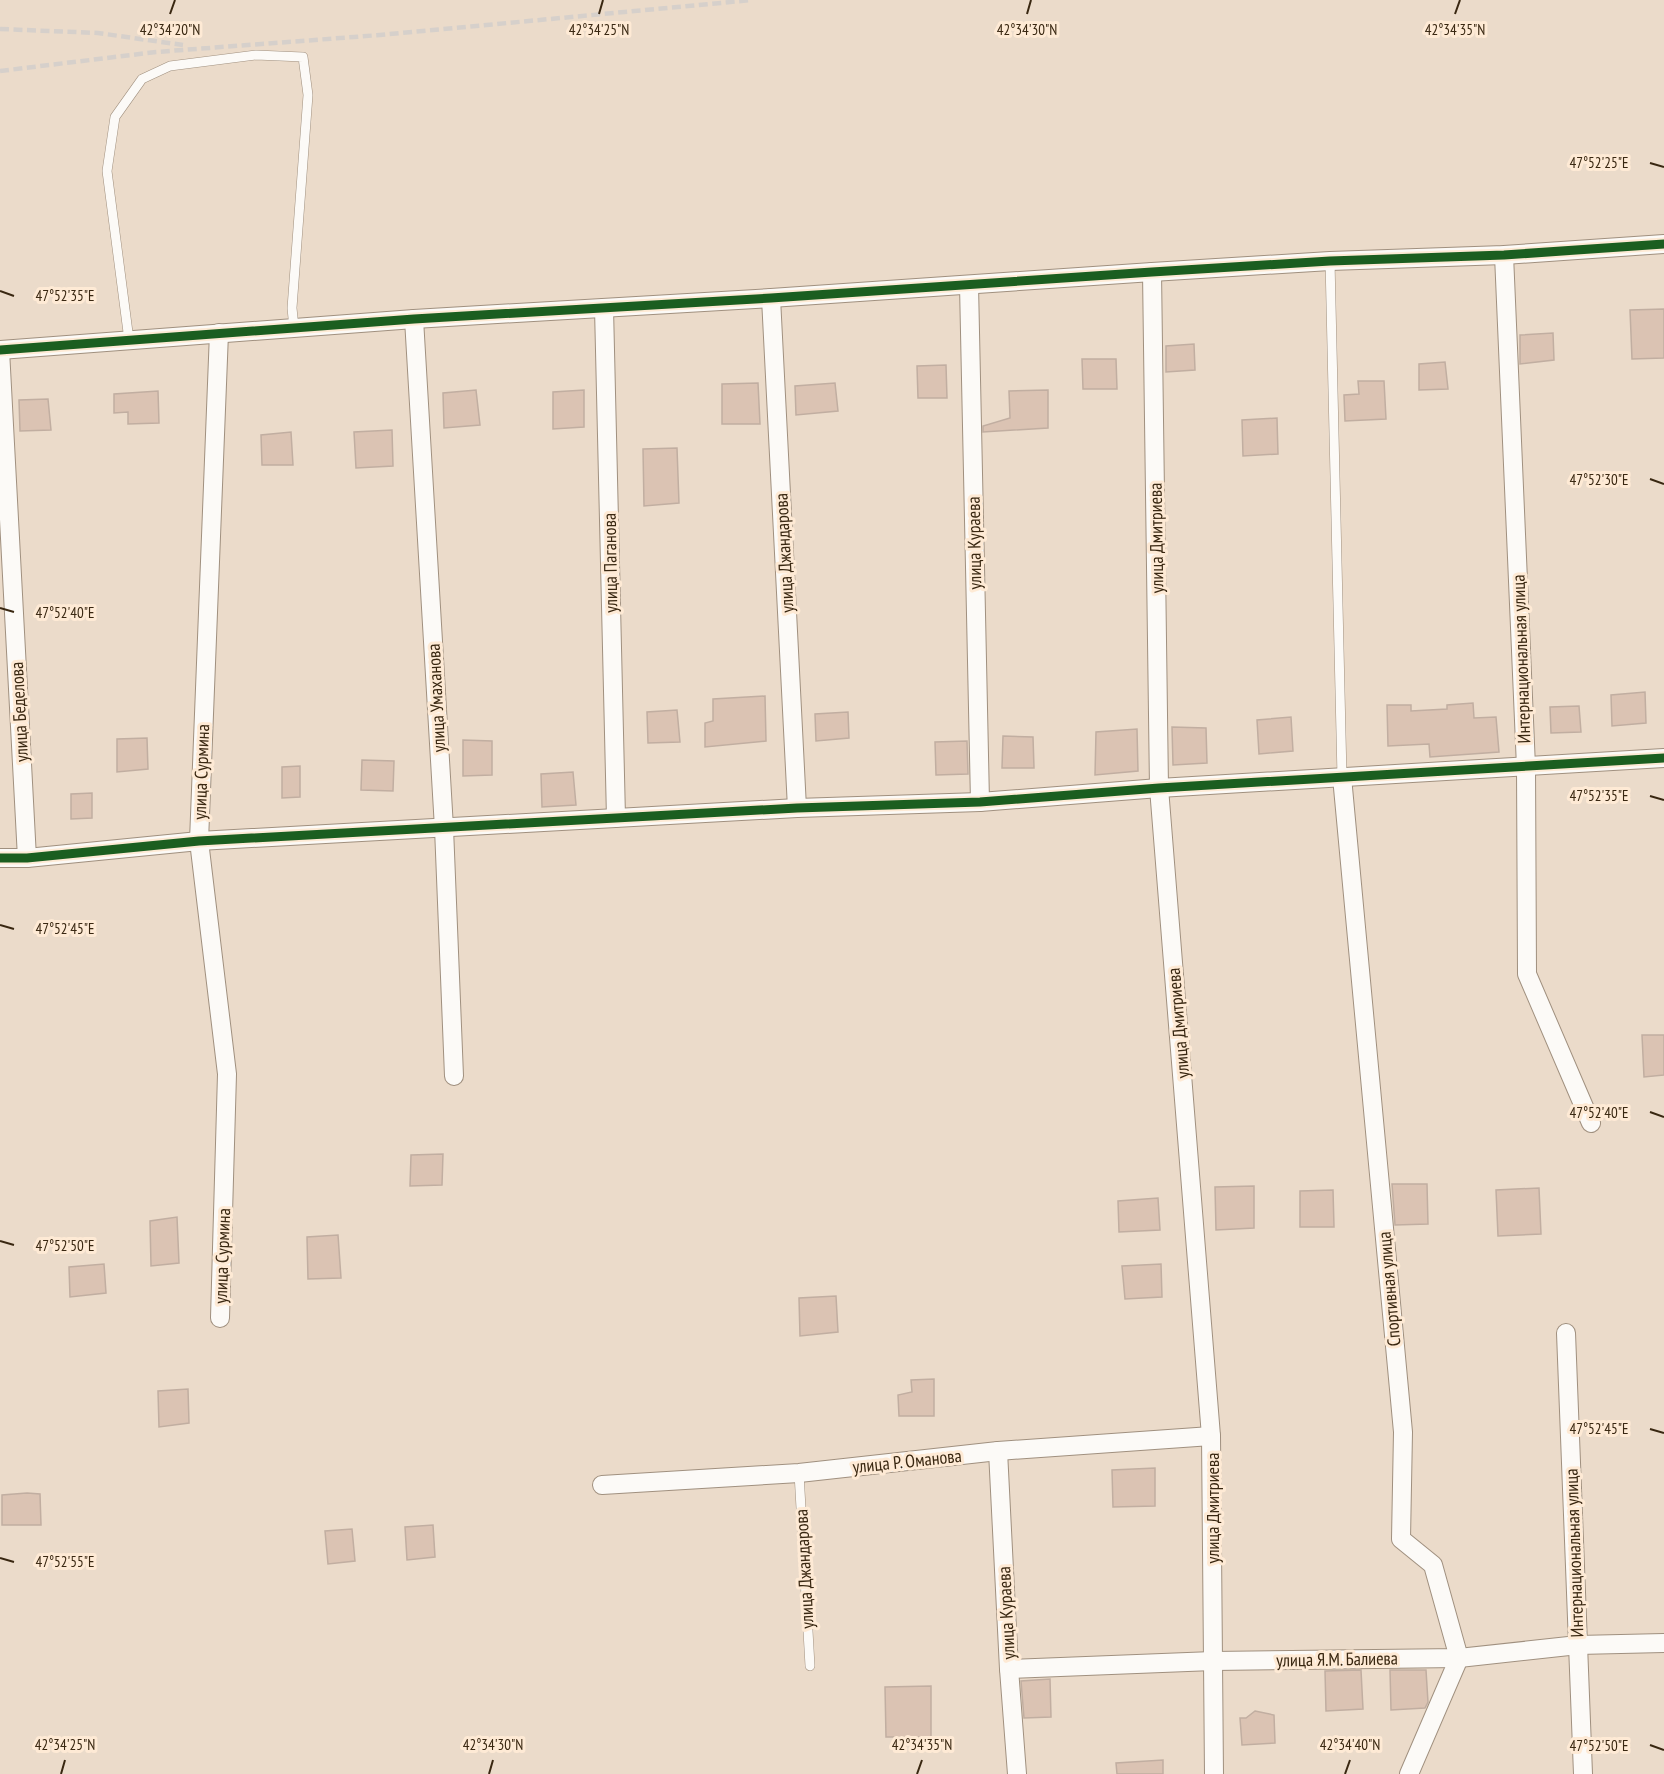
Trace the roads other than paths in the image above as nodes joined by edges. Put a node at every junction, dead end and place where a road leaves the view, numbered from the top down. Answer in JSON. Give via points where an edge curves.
{"nodes":[{"id":1,"x":1664,"y":244,"type":"edge"},
{"id":2,"x":1504,"y":255,"type":"junction"},
{"id":3,"x":1330,"y":261,"type":"junction"},
{"id":4,"x":1152,"y":272,"type":"junction"},
{"id":5,"x":969,"y":285,"type":"junction"},
{"id":6,"x":771,"y":298,"type":"junction"},
{"id":7,"x":604,"y":308,"type":"junction"},
{"id":8,"x":414,"y":319,"type":"junction"},
{"id":9,"x":294,"y":328,"type":"junction"},
{"id":10,"x":219,"y":333,"type":"junction"},
{"id":11,"x":129,"y":340,"type":"junction"},
{"id":12,"x":0,"y":350,"type":"edge"},
{"id":13,"x":1664,"y":758,"type":"edge"},
{"id":14,"x":1526,"y":767,"type":"junction"},
{"id":15,"x":1342,"y":777,"type":"junction"},
{"id":16,"x":1159,"y":788,"type":"junction"},
{"id":17,"x":980,"y":802,"type":"junction"},
{"id":18,"x":797,"y":808,"type":"junction"},
{"id":19,"x":616,"y":818,"type":"junction"},
{"id":20,"x":444,"y":828,"type":"junction"},
{"id":21,"x":199,"y":841,"type":"junction"},
{"id":22,"x":0,"y":858,"type":"edge"},
{"id":23,"x":27,"y":858,"type":"junction"},
{"id":24,"x":454,"y":1076,"type":"dead end"},
{"id":25,"x":1591,"y":1123,"type":"dead end"},
{"id":26,"x":220,"y":1318,"type":"dead end"},
{"id":27,"x":1566,"y":1332,"type":"dead end"},
{"id":28,"x":1211,"y":1436,"type":"junction"},
{"id":29,"x":998,"y":1451,"type":"junction"},
{"id":30,"x":799,"y":1473,"type":"junction"},
{"id":31,"x":602,"y":1485,"type":"dead end"},
{"id":32,"x":1664,"y":1643,"type":"edge"},
{"id":33,"x":1578,"y":1646,"type":"junction"},
{"id":34,"x":1459,"y":1658,"type":"junction"},
{"id":35,"x":1213,"y":1661,"type":"junction"},
{"id":36,"x":810,"y":1666,"type":"dead end"},
{"id":37,"x":1009,"y":1669,"type":"junction"},
{"id":38,"x":1017,"y":1774,"type":"edge"},
{"id":39,"x":1214,"y":1774,"type":"edge"},
{"id":40,"x":1409,"y":1774,"type":"edge"},
{"id":41,"x":1583,"y":1774,"type":"edge"}],
"edges":[{"from":1,"to":2,"type":"street"},
{"from":2,"to":3,"type":"street"},
{"from":2,"to":14,"type":"street","name":"Интернациональная улица"},
{"from":3,"to":4,"type":"street"},
{"from":3,"to":15,"type":"lane"},
{"from":4,"to":5,"type":"street"},
{"from":4,"to":16,"type":"street","name":"улица Дмитриева"},
{"from":5,"to":6,"type":"street"},
{"from":5,"to":17,"type":"street","name":"улица Кураева"},
{"from":6,"to":7,"type":"street"},
{"from":6,"to":18,"type":"street","name":"улица Джандарова"},
{"from":7,"to":8,"type":"street"},
{"from":7,"to":19,"type":"street","name":"улица Паганова"},
{"from":8,"to":9,"type":"street"},
{"from":8,"to":20,"type":"street","name":"улица Умаханова"},
{"from":9,"to":10,"type":"street"},
{"from":9,"to":11,"type":"lane","via":[[292,297],[308,95],[303,57],[256,55],[170,66],[142,80],[115,117],[107,171]]},
{"from":10,"to":11,"type":"street"},
{"from":10,"to":21,"type":"street","name":"улица Сурмина"},
{"from":11,"to":12,"type":"street"},
{"from":12,"to":23,"type":"street","name":"улица Беделова"},
{"from":13,"to":14,"type":"street"},
{"from":14,"to":15,"type":"street"},
{"from":14,"to":25,"type":"street","name":"Интернациональная улица","via":[[1527,974]]},
{"from":15,"to":16,"type":"street"},
{"from":15,"to":34,"type":"street","name":"Спортивная улица","via":[[1403,1432],[1401,1539],[1433,1565]]},
{"from":16,"to":17,"type":"street"},
{"from":16,"to":28,"type":"street","name":"улица Дмитриева"},
{"from":17,"to":18,"type":"street"},
{"from":18,"to":19,"type":"street"},
{"from":19,"to":20,"type":"street"},
{"from":20,"to":21,"type":"street"},
{"from":20,"to":24,"type":"street","name":"улица Умаханова"},
{"from":21,"to":23,"type":"street"},
{"from":21,"to":26,"type":"street","name":"улица Сурмина","via":[[227,1074]]},
{"from":22,"to":23,"type":"street"},
{"from":27,"to":33,"type":"street","name":"Интернациональная улица"},
{"from":28,"to":29,"type":"street","name":"улица Р. Оманова"},
{"from":28,"to":35,"type":"street","name":"улица Дмитриева"},
{"from":29,"to":30,"type":"street","name":"улица Р. Оманова"},
{"from":29,"to":37,"type":"street","name":"улица Кураева"},
{"from":30,"to":31,"type":"street","name":"улица Р. Оманова"},
{"from":30,"to":36,"type":"lane","name":"улица Джандарова"},
{"from":32,"to":33,"type":"street","name":"улица Я.М. Балиева"},
{"from":33,"to":34,"type":"street","name":"улица Я.М. Балиева"},
{"from":33,"to":41,"type":"street","name":"Интернациональная улица"},
{"from":34,"to":35,"type":"street","name":"улица Я.М. Балиева"},
{"from":34,"to":40,"type":"street"},
{"from":35,"to":37,"type":"street","name":"улица Я.М. Балиева"},
{"from":35,"to":39,"type":"street","name":"улица Дмитриева"},
{"from":37,"to":38,"type":"street","name":"улица Кураева"}]}
